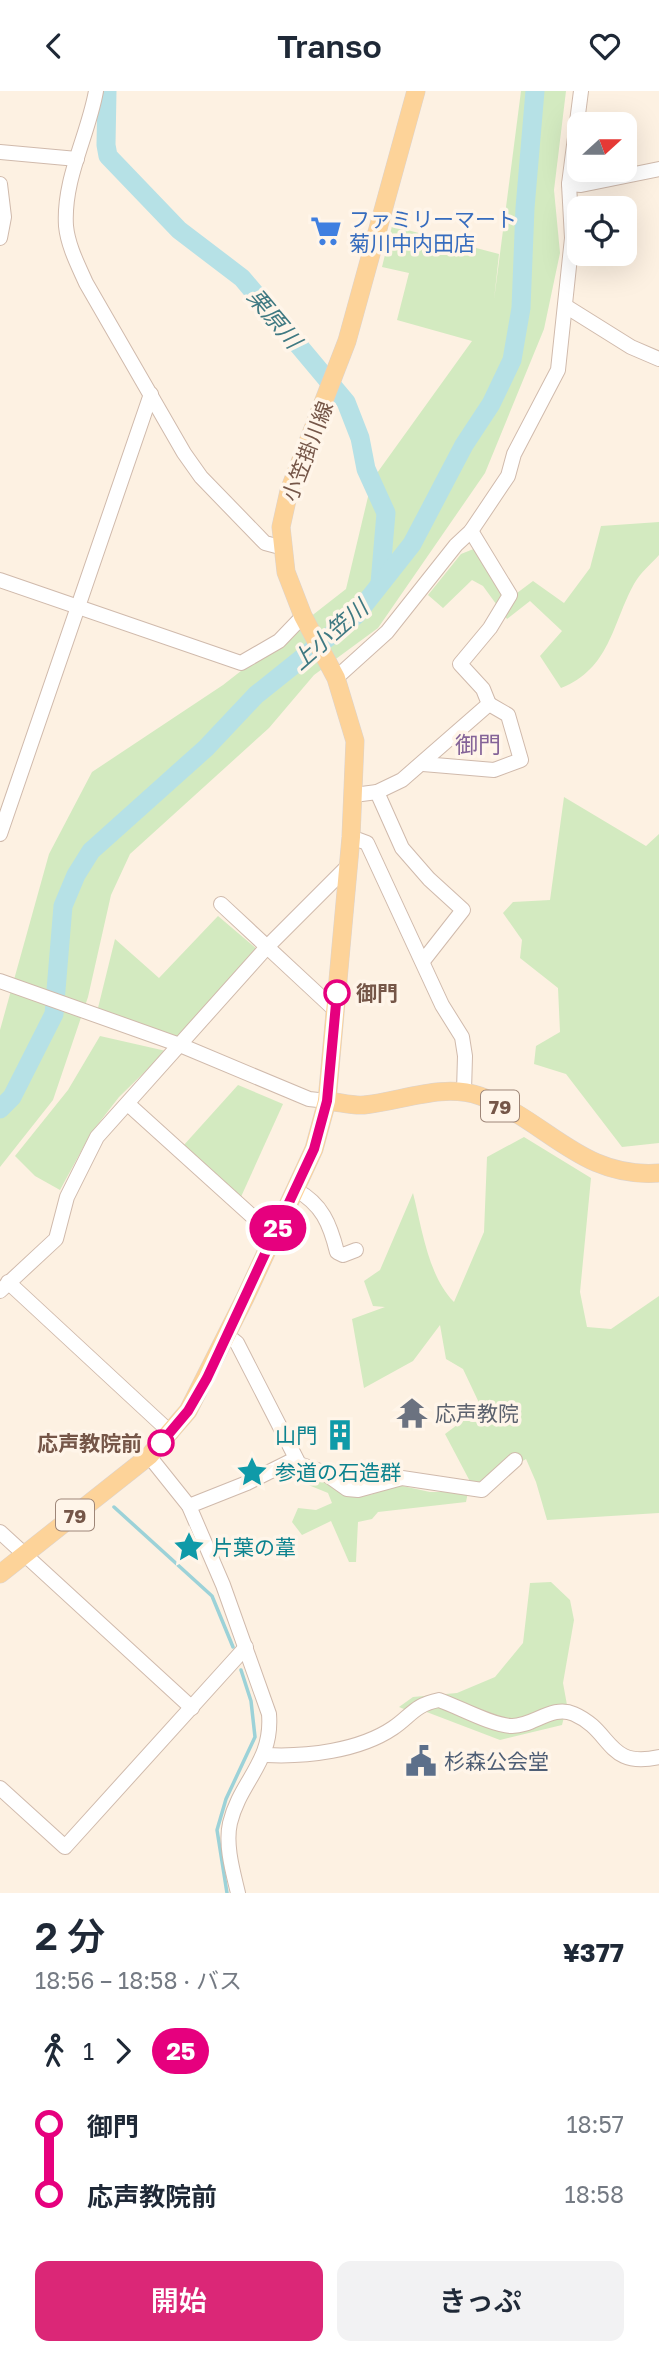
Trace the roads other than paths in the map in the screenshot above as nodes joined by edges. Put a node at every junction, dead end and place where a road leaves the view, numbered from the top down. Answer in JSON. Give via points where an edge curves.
{"nodes":[{"id":1,"x":96,"y":91,"type":"edge"},
{"id":2,"x":416,"y":91,"type":"edge"},
{"id":3,"x":581,"y":91,"type":"edge"},
{"id":4,"x":0,"y":152,"type":"edge"},
{"id":5,"x":77,"y":159,"type":"junction"},
{"id":6,"x":659,"y":169,"type":"edge"},
{"id":7,"x":0,"y":184,"type":"edge"},
{"id":8,"x":569,"y":184,"type":"junction"},
{"id":9,"x":0,"y":238,"type":"edge"},
{"id":10,"x":567,"y":307,"type":"junction"},
{"id":11,"x":631,"y":347,"type":"junction"},
{"id":12,"x":659,"y":359,"type":"edge"},
{"id":13,"x":659,"y":370,"type":"edge"},
{"id":14,"x":150,"y":394,"type":"junction"},
{"id":15,"x":471,"y":531,"type":"junction"},
{"id":16,"x":281,"y":547,"type":"junction"},
{"id":17,"x":0,"y":580,"type":"edge"},
{"id":18,"x":78,"y":607,"type":"junction"},
{"id":19,"x":305,"y":619,"type":"junction"},
{"id":20,"x":334,"y":674,"type":"junction"},
{"id":21,"x":489,"y":704,"type":"junction"},
{"id":22,"x":423,"y":764,"type":"junction"},
{"id":23,"x":377,"y":792,"type":"junction"},
{"id":24,"x":354,"y":795,"type":"junction"},
{"id":25,"x":0,"y":834,"type":"edge"},
{"id":26,"x":351,"y":837,"type":"junction"},
{"id":27,"x":348,"y":866,"type":"junction"},
{"id":28,"x":221,"y":904,"type":"dead end"},
{"id":29,"x":266,"y":948,"type":"junction"},
{"id":30,"x":423,"y":961,"type":"junction"},
{"id":31,"x":0,"y":981,"type":"edge"},
{"id":32,"x":335,"y":1010,"type":"junction"},
{"id":33,"x":180,"y":1045,"type":"junction"},
{"id":34,"x":464,"y":1091,"type":"junction"},
{"id":35,"x":327,"y":1101,"type":"junction"},
{"id":36,"x":128,"y":1104,"type":"junction"},
{"id":37,"x":659,"y":1173,"type":"edge"},
{"id":38,"x":296,"y":1190,"type":"junction"},
{"id":39,"x":274,"y":1236,"type":"junction"},
{"id":40,"x":356,"y":1250,"type":"dead end"},
{"id":41,"x":4,"y":1287,"type":"edge"},
{"id":42,"x":227,"y":1335,"type":"junction"},
{"id":43,"x":171,"y":1433,"type":"junction"},
{"id":44,"x":149,"y":1455,"type":"junction"},
{"id":45,"x":295,"y":1459,"type":"junction"},
{"id":46,"x":515,"y":1459,"type":"dead end"},
{"id":47,"x":189,"y":1506,"type":"junction"},
{"id":48,"x":0,"y":1532,"type":"edge"},
{"id":49,"x":25,"y":1554,"type":"junction"},
{"id":50,"x":0,"y":1574,"type":"edge"},
{"id":51,"x":246,"y":1647,"type":"junction"},
{"id":52,"x":192,"y":1708,"type":"junction"},
{"id":53,"x":265,"y":1755,"type":"junction"},
{"id":54,"x":659,"y":1757,"type":"edge"},
{"id":55,"x":0,"y":1788,"type":"edge"},
{"id":56,"x":238,"y":1893,"type":"edge"}],
"edges":[{"from":1,"to":5,"type":"street"},
{"from":2,"to":16,"type":"main road","name":"小笠掛川線","via":[[337,370],[286,500]]},
{"from":3,"to":8,"type":"street"},
{"from":4,"to":5,"type":"street"},
{"from":5,"to":14,"type":"street","via":[[67,198],[66,227],[73,253]]},
{"from":6,"to":8,"type":"street"},
{"from":7,"to":9,"type":"street","via":[[4,217]]},
{"from":8,"to":10,"type":"street","via":[[572,238]]},
{"from":10,"to":11,"type":"street"},
{"from":10,"to":15,"type":"street","via":[[558,370],[544,403],[514,454],[508,476]]},
{"from":11,"to":12,"type":"street"},
{"from":11,"to":13,"type":"street"},
{"from":14,"to":16,"type":"street","via":[[201,477],[265,544]]},
{"from":14,"to":18,"type":"street"},
{"from":15,"to":20,"type":"street","via":[[387,632]]},
{"from":15,"to":21,"type":"street","via":[[510,595],[460,664],[483,689]]},
{"from":16,"to":19,"type":"main road","name":"小笠掛川線"},
{"from":17,"to":18,"type":"street"},
{"from":18,"to":19,"type":"street","via":[[241,663]]},
{"from":18,"to":25,"type":"street"},
{"from":19,"to":20,"type":"main road","name":"小笠掛川線"},
{"from":20,"to":24,"type":"main road","name":"小笠掛川線","via":[[355,741]]},
{"from":21,"to":22,"type":"street","via":[[427,755]]},
{"from":21,"to":22,"type":"street","via":[[508,715],[521,759],[494,771]]},
{"from":22,"to":23,"type":"street"},
{"from":23,"to":24,"type":"street"},
{"from":23,"to":30,"type":"street","via":[[402,848],[463,910]]},
{"from":24,"to":26,"type":"main road","name":"小笠掛川線"},
{"from":26,"to":27,"type":"main road","name":"小笠掛川線"},
{"from":26,"to":30,"type":"street","via":[[367,843]]},
{"from":27,"to":29,"type":"street"},
{"from":27,"to":32,"type":"main road","name":"小笠掛川線"},
{"from":28,"to":29,"type":"street"},
{"from":29,"to":32,"type":"street"},
{"from":29,"to":33,"type":"street"},
{"from":30,"to":34,"type":"street","via":[[462,1037]]},
{"from":31,"to":33,"type":"street"},
{"from":32,"to":35,"type":"main road","name":"小笠掛川線"},
{"from":33,"to":35,"type":"street","via":[[257,1079]]},
{"from":33,"to":36,"type":"street"},
{"from":34,"to":35,"type":"main road","number":"79","via":[[361,1105]]},
{"from":34,"to":37,"type":"main road","number":"79","via":[[509,1111],[581,1156],[622,1172]]},
{"from":35,"to":38,"type":"main road","number":"79","via":[[314,1149]]},
{"from":36,"to":39,"type":"street"},
{"from":36,"to":41,"type":"street","via":[[97,1137],[67,1197],[56,1239]]},
{"from":38,"to":39,"type":"main road","number":"79"},
{"from":38,"to":40,"type":"street","via":[[313,1200],[329,1221],[337,1252],[343,1255]]},
{"from":39,"to":42,"type":"main road","number":"79"},
{"from":41,"to":43,"type":"street"},
{"from":42,"to":43,"type":"main road","number":"79","via":[[195,1401]]},
{"from":42,"to":45,"type":"street","via":[[237,1343]]},
{"from":43,"to":44,"type":"main road","number":"79"},
{"from":44,"to":47,"type":"street"},
{"from":44,"to":49,"type":"main road","number":"79"},
{"from":45,"to":46,"type":"street","via":[[347,1489],[358,1490],[402,1478],[482,1490]]},
{"from":45,"to":47,"type":"street"},
{"from":47,"to":51,"type":"street"},
{"from":48,"to":49,"type":"street"},
{"from":49,"to":50,"type":"main road","number":"79"},
{"from":49,"to":52,"type":"street"},
{"from":51,"to":52,"type":"street"},
{"from":51,"to":53,"type":"street","via":[[269,1714],[271,1735]]},
{"from":52,"to":55,"type":"street","via":[[65,1847]]},
{"from":53,"to":54,"type":"street","via":[[359,1745],[396,1727],[410,1711],[439,1700],[512,1726],[559,1710],[572,1713],[595,1727],[614,1753],[636,1761]]},
{"from":53,"to":56,"type":"street","via":[[234,1809],[229,1827]]}]}
